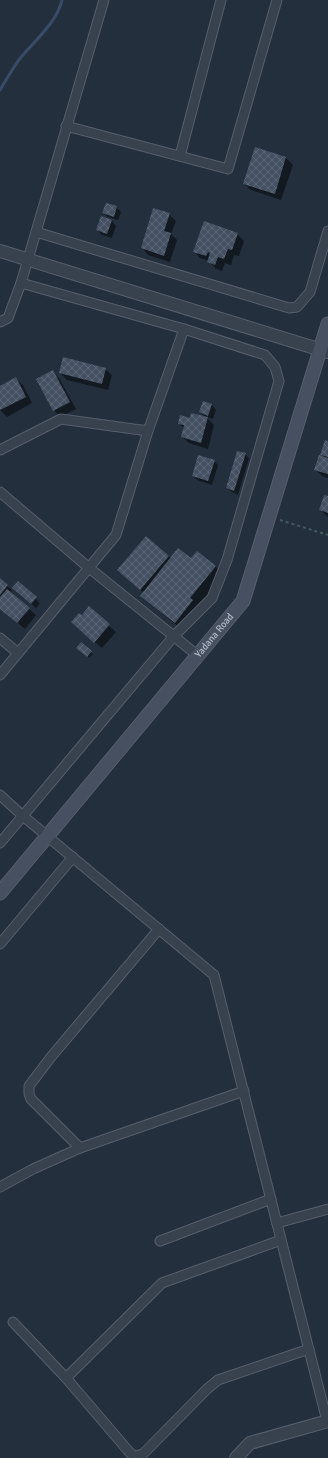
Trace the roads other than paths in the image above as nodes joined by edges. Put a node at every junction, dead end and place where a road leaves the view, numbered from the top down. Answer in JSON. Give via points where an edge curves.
{"nodes":[{"id":1,"x":104,"y":0,"type":"edge"},
{"id":2,"x":221,"y":0,"type":"edge"},
{"id":3,"x":278,"y":0,"type":"edge"},
{"id":4,"x":66,"y":126,"type":"junction"},
{"id":5,"x":180,"y":156,"type":"junction"},
{"id":6,"x":328,"y":231,"type":"edge"},
{"id":7,"x":36,"y":232,"type":"junction"},
{"id":8,"x":0,"y":251,"type":"edge"},
{"id":9,"x":27,"y":259,"type":"junction"},
{"id":10,"x":21,"y":283,"type":"junction"},
{"id":11,"x":0,"y":322,"type":"edge"},
{"id":12,"x":328,"y":324,"type":"edge"},
{"id":13,"x":184,"y":329,"type":"junction"},
{"id":14,"x":324,"y":351,"type":"edge"},
{"id":15,"x":148,"y":431,"type":"junction"},
{"id":16,"x":0,"y":450,"type":"edge"},
{"id":17,"x":0,"y":492,"type":"edge"},
{"id":18,"x":88,"y":567,"type":"junction"},
{"id":19,"x":174,"y":636,"type":"junction"},
{"id":20,"x":0,"y":638,"type":"edge"},
{"id":21,"x":18,"y":653,"type":"junction"},
{"id":22,"x":197,"y":655,"type":"junction"},
{"id":23,"x":0,"y":675,"type":"edge"},
{"id":24,"x":0,"y":795,"type":"edge"},
{"id":25,"x":23,"y":816,"type":"junction"},
{"id":26,"x":48,"y":836,"type":"junction"},
{"id":27,"x":0,"y":843,"type":"edge"},
{"id":28,"x":73,"y":857,"type":"junction"},
{"id":29,"x":0,"y":893,"type":"edge"},
{"id":30,"x":159,"y":929,"type":"junction"},
{"id":31,"x":0,"y":944,"type":"edge"},
{"id":32,"x":244,"y":1091,"type":"junction"},
{"id":33,"x":80,"y":1148,"type":"junction"},
{"id":34,"x":0,"y":1187,"type":"edge"},
{"id":35,"x":271,"y":1199,"type":"junction"},
{"id":36,"x":328,"y":1209,"type":"edge"},
{"id":37,"x":277,"y":1223,"type":"junction"},
{"id":38,"x":281,"y":1240,"type":"junction"},
{"id":39,"x":160,"y":1241,"type":"dead end"},
{"id":40,"x":13,"y":1322,"type":"dead end"},
{"id":41,"x":309,"y":1349,"type":"junction"},
{"id":42,"x":66,"y":1378,"type":"junction"},
{"id":43,"x":328,"y":1421,"type":"edge"},
{"id":44,"x":236,"y":1458,"type":"edge"}],
"edges":[{"from":1,"to":4,"type":"street"},
{"from":2,"to":5,"type":"street"},
{"from":3,"to":5,"type":"street","via":[[228,169]]},
{"from":4,"to":5,"type":"street"},
{"from":4,"to":7,"type":"street"},
{"from":6,"to":7,"type":"street","via":[[310,292],[297,307],[289,308]]},
{"from":7,"to":9,"type":"street"},
{"from":8,"to":9,"type":"street"},
{"from":9,"to":10,"type":"street"},
{"from":9,"to":14,"type":"street"},
{"from":10,"to":11,"type":"street","via":[[8,318]]},
{"from":10,"to":13,"type":"street"},
{"from":12,"to":14,"type":"main road","name":"Yadana Road"},
{"from":13,"to":15,"type":"street"},
{"from":13,"to":19,"type":"street","via":[[265,355],[275,368],[280,381],[227,560],[212,598]]},
{"from":14,"to":22,"type":"main road","name":"Yadana Road","via":[[268,516],[243,601]]},
{"from":15,"to":16,"type":"street","via":[[60,419]]},
{"from":15,"to":18,"type":"street","via":[[116,535]]},
{"from":17,"to":18,"type":"street"},
{"from":18,"to":19,"type":"street"},
{"from":18,"to":21,"type":"street"},
{"from":19,"to":22,"type":"street"},
{"from":19,"to":25,"type":"street"},
{"from":20,"to":21,"type":"street"},
{"from":21,"to":23,"type":"street"},
{"from":22,"to":26,"type":"main road","name":"Yadana Road"},
{"from":24,"to":25,"type":"street"},
{"from":25,"to":26,"type":"street"},
{"from":25,"to":27,"type":"street"},
{"from":26,"to":28,"type":"street"},
{"from":26,"to":29,"type":"main road","name":"Yadana Road"},
{"from":28,"to":30,"type":"street"},
{"from":28,"to":31,"type":"street"},
{"from":30,"to":32,"type":"street","via":[[214,975]]},
{"from":30,"to":33,"type":"street","via":[[51,1057],[30,1086],[31,1099]]},
{"from":32,"to":33,"type":"street"},
{"from":32,"to":35,"type":"street"},
{"from":33,"to":34,"type":"street"},
{"from":35,"to":37,"type":"street"},
{"from":35,"to":39,"type":"street"},
{"from":36,"to":37,"type":"street"},
{"from":37,"to":38,"type":"street"},
{"from":38,"to":41,"type":"street"},
{"from":38,"to":42,"type":"street","via":[[162,1283]]},
{"from":40,"to":42,"type":"street"},
{"from":41,"to":42,"type":"street","via":[[218,1380],[139,1456],[131,1454]]},
{"from":41,"to":43,"type":"street"},
{"from":43,"to":44,"type":"street","via":[[250,1443]]}]}
